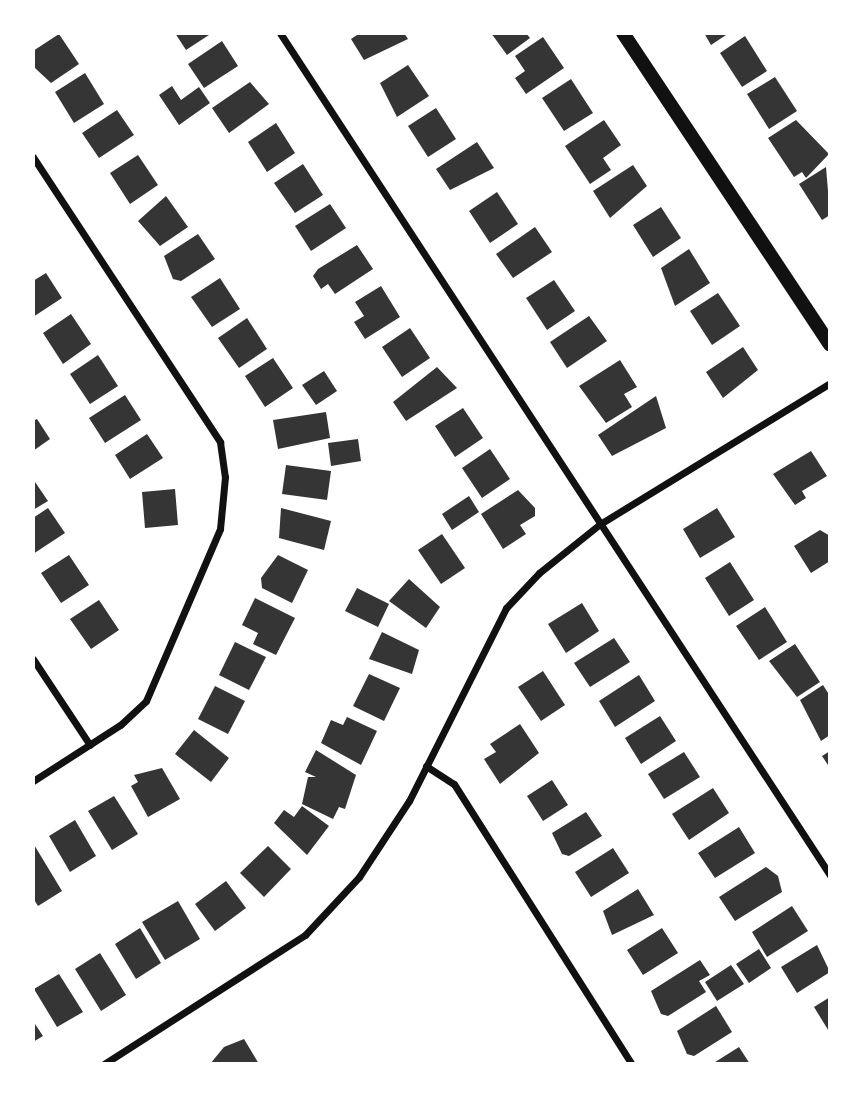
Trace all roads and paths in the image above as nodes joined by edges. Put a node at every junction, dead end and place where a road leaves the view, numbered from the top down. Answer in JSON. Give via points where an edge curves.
{"nodes":[{"id":1,"x":279,"y":33,"type":"edge"},
{"id":2,"x":623,"y":33,"type":"edge"},
{"id":3,"x":33,"y":157,"type":"edge"},
{"id":4,"x":830,"y":345,"type":"edge"},
{"id":5,"x":830,"y":383,"type":"edge"},
{"id":6,"x":600,"y":524,"type":"junction"},
{"id":7,"x":33,"y":659,"type":"edge"},
{"id":8,"x":90,"y":744,"type":"junction"},
{"id":9,"x":426,"y":766,"type":"junction"},
{"id":10,"x":33,"y":781,"type":"edge"},
{"id":11,"x":830,"y":875,"type":"edge"},
{"id":12,"x":104,"y":1064,"type":"edge"},
{"id":13,"x":632,"y":1064,"type":"edge"}],
"edges":[{"from":1,"to":6,"type":"street"},
{"from":2,"to":4,"type":"main road"},
{"from":3,"to":8,"type":"street","via":[[220,442],[225,477],[220,529],[146,701]]},
{"from":5,"to":6,"type":"street"},
{"from":6,"to":9,"type":"street","via":[[506,608]]},
{"from":6,"to":11,"type":"street"},
{"from":7,"to":8,"type":"street"},
{"from":8,"to":10,"type":"street"},
{"from":9,"to":12,"type":"street","via":[[359,877],[305,935]]},
{"from":9,"to":13,"type":"street","via":[[454,784]]}]}
